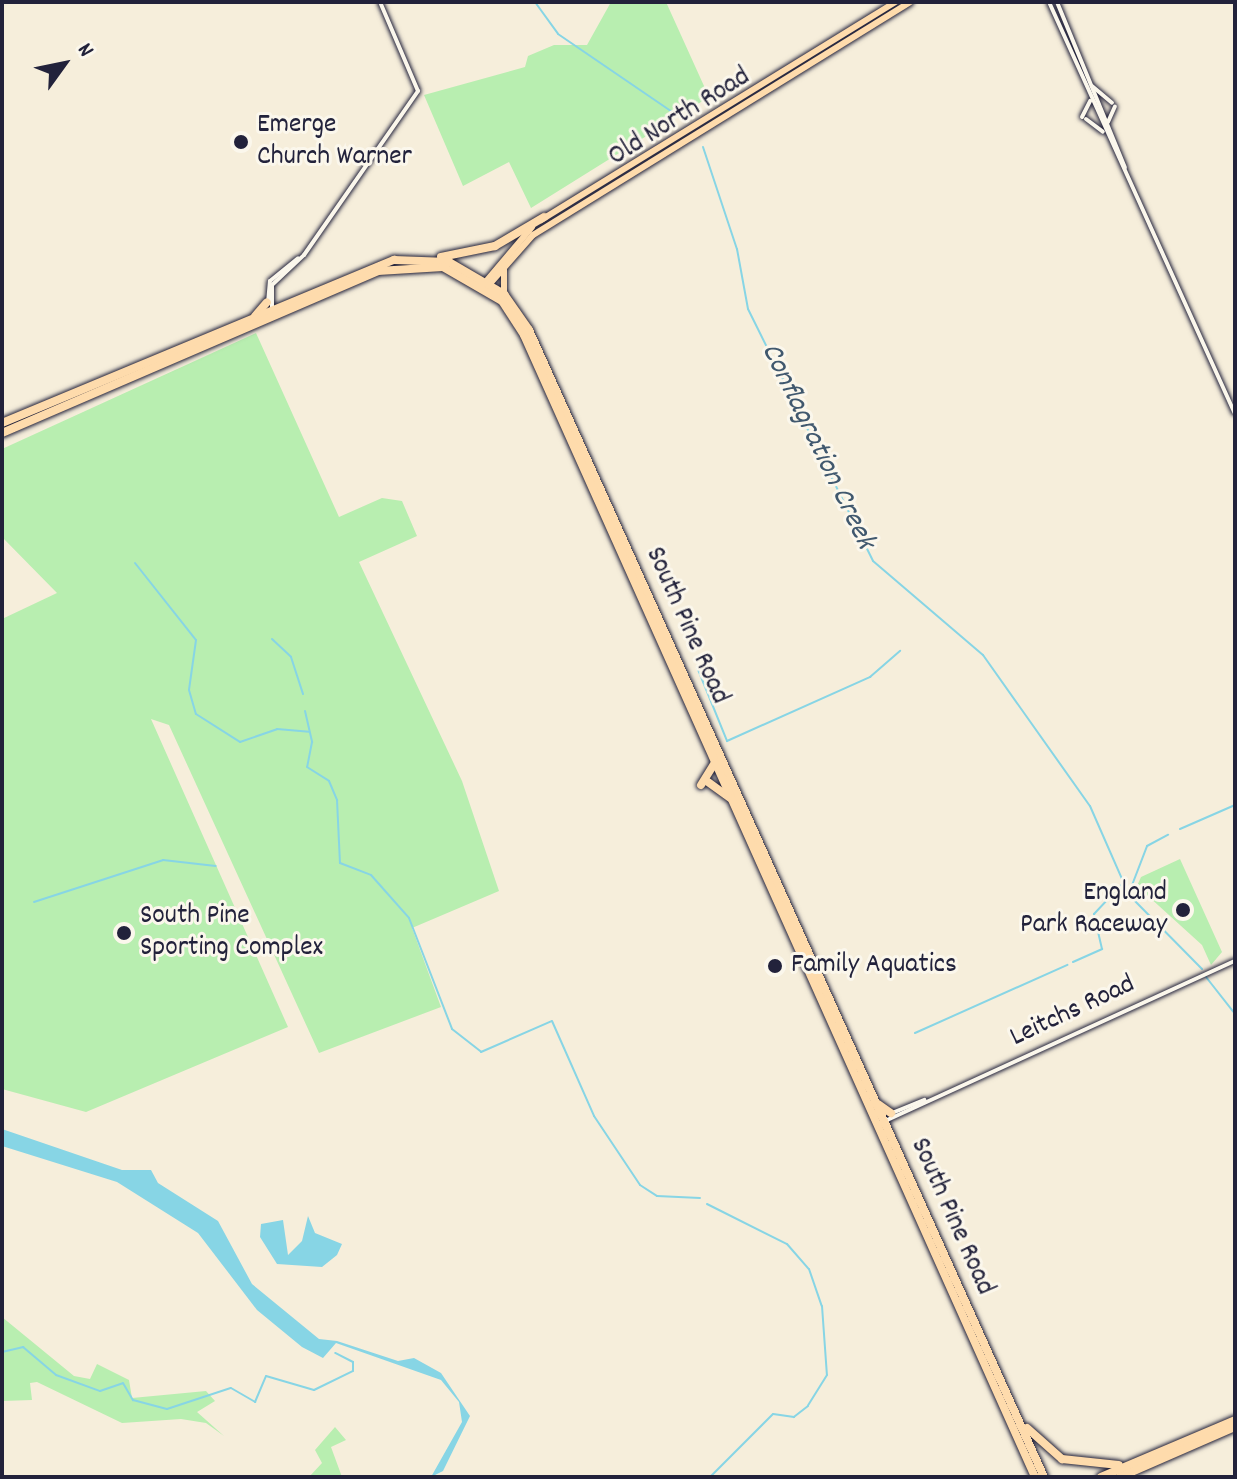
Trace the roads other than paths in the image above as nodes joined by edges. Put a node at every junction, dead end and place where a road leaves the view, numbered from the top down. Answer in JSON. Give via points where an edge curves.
{"nodes":[{"id":1,"x":380,"y":2,"type":"edge"},
{"id":2,"x":895,"y":2,"type":"edge"},
{"id":3,"x":910,"y":2,"type":"edge"},
{"id":4,"x":1049,"y":2,"type":"edge"},
{"id":5,"x":1057,"y":2,"type":"edge"},
{"id":6,"x":1090,"y":85,"type":"junction"},
{"id":7,"x":1090,"y":101,"type":"junction"},
{"id":8,"x":1108,"y":124,"type":"junction"},
{"id":9,"x":1104,"y":133,"type":"junction"},
{"id":10,"x":1128,"y":178,"type":"junction"},
{"id":11,"x":544,"y":217,"type":"junction"},
{"id":12,"x":311,"y":245,"type":"junction"},
{"id":13,"x":428,"y":258,"type":"junction"},
{"id":14,"x":505,"y":262,"type":"junction"},
{"id":15,"x":487,"y":283,"type":"junction"},
{"id":16,"x":504,"y":294,"type":"junction"},
{"id":17,"x":271,"y":309,"type":"junction"},
{"id":18,"x":1235,"y":413,"type":"edge"},
{"id":19,"x":2,"y":423,"type":"edge"},
{"id":20,"x":2,"y":433,"type":"edge"},
{"id":21,"x":715,"y":763,"type":"junction"},
{"id":22,"x":730,"y":798,"type":"junction"},
{"id":23,"x":801,"y":946,"type":"junction"},
{"id":24,"x":1235,"y":961,"type":"edge"},
{"id":25,"x":832,"y":1016,"type":"junction"},
{"id":26,"x":928,"y":1099,"type":"junction"},
{"id":27,"x":874,"y":1101,"type":"junction"},
{"id":28,"x":891,"y":1113,"type":"junction"},
{"id":29,"x":879,"y":1121,"type":"junction"},
{"id":30,"x":1018,"y":1419,"type":"junction"},
{"id":31,"x":1235,"y":1420,"type":"edge"},
{"id":32,"x":1235,"y":1427,"type":"edge"},
{"id":33,"x":1133,"y":1463,"type":"junction"},
{"id":34,"x":1035,"y":1477,"type":"edge"},
{"id":35,"x":1044,"y":1477,"type":"edge"},
{"id":36,"x":1101,"y":1477,"type":"edge"},
{"id":37,"x":1120,"y":1477,"type":"edge"}],
"edges":[{"from":1,"to":12,"type":"street","via":[[418,91]]},
{"from":2,"to":11,"type":"main road","name":"Old North Road"},
{"from":3,"to":14,"type":"main road","name":"Old North Road","via":[[533,235]]},
{"from":4,"to":7,"type":"street"},
{"from":5,"to":6,"type":"street"},
{"from":6,"to":8,"type":"street"},
{"from":6,"to":8,"type":"street","via":[[1114,105]]},
{"from":7,"to":9,"type":"street"},
{"from":7,"to":9,"type":"street","via":[[1084,118]]},
{"from":8,"to":10,"type":"street"},
{"from":9,"to":10,"type":"street"},
{"from":10,"to":18,"type":"street"},
{"from":11,"to":13,"type":"highway","via":[[485,250]]},
{"from":11,"to":15,"type":"main road","name":"Old North Road"},
{"from":12,"to":17,"type":"street","via":[[272,285]]},
{"from":12,"to":17,"type":"street","via":[[270,281]]},
{"from":13,"to":15,"type":"highway","name":"South Pine Road"},
{"from":13,"to":17,"type":"highway","name":"South Pine Road","via":[[374,265]]},
{"from":14,"to":15,"type":"main road","name":"Old North Road"},
{"from":14,"to":16,"type":"main road"},
{"from":15,"to":16,"type":"highway","name":"South Pine Road"},
{"from":15,"to":17,"type":"highway","name":"South Pine Road","via":[[443,267],[401,265]]},
{"from":15,"to":21,"type":"highway","name":"South Pine Road","via":[[524,335]]},
{"from":16,"to":23,"type":"highway","name":"South Pine Road","via":[[529,330]]},
{"from":17,"to":19,"type":"highway"},
{"from":17,"to":20,"type":"highway","name":"South Pine Road"},
{"from":21,"to":22,"type":"highway","name":"South Pine Road"},
{"from":21,"to":22,"type":"highway","via":[[704,784]]},
{"from":22,"to":23,"type":"highway","name":"South Pine Road"},
{"from":23,"to":25,"type":"highway","name":"South Pine Road"},
{"from":24,"to":26,"type":"street","name":"Leitchs Road"},
{"from":25,"to":27,"type":"highway","name":"South Pine Road"},
{"from":25,"to":29,"type":"highway","name":"South Pine Road"},
{"from":26,"to":28,"type":"street","name":"Leitchs Road"},
{"from":26,"to":29,"type":"street","name":"Leitchs Road"},
{"from":27,"to":28,"type":"highway"},
{"from":27,"to":29,"type":"highway","name":"South Pine Road"},
{"from":28,"to":29,"type":"street","name":"Leitchs Road"},
{"from":29,"to":30,"type":"highway","name":"South Pine Road"},
{"from":29,"to":34,"type":"highway","name":"South Pine Road"},
{"from":30,"to":33,"type":"highway","via":[[1062,1459],[1090,1467]]},
{"from":30,"to":35,"type":"highway","name":"South Pine Road"},
{"from":31,"to":33,"type":"highway"},
{"from":32,"to":37,"type":"highway"},
{"from":33,"to":36,"type":"highway"}]}
